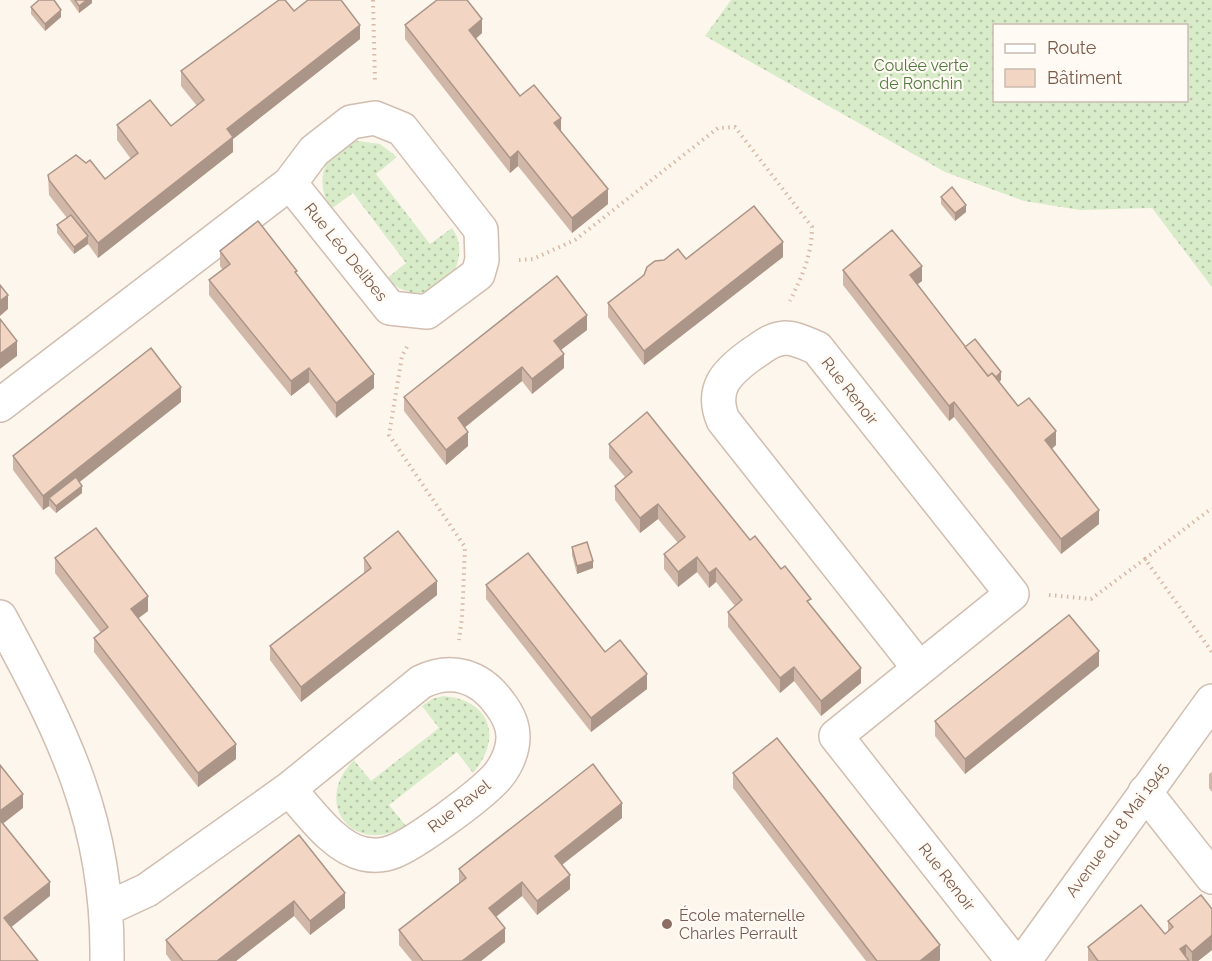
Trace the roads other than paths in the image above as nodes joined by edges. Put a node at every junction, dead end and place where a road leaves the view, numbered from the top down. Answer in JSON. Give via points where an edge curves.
{"nodes":[{"id":1,"x":290,"y":183,"type":"junction"},
{"id":2,"x":0,"y":405,"type":"edge"},
{"id":3,"x":0,"y":617,"type":"edge"},
{"id":4,"x":919,"y":668,"type":"junction"},
{"id":5,"x":1212,"y":701,"type":"edge"},
{"id":6,"x":289,"y":789,"type":"junction"},
{"id":7,"x":1145,"y":792,"type":"junction"},
{"id":8,"x":1212,"y":877,"type":"edge"},
{"id":9,"x":106,"y":909,"type":"junction"},
{"id":10,"x":107,"y":961,"type":"edge"},
{"id":11,"x":1013,"y":961,"type":"edge"},
{"id":12,"x":1024,"y":961,"type":"edge"}],
"edges":[{"from":1,"to":1,"type":"street","name":"Rue Léo Delibes","via":[[390,308],[427,312],[478,274],[482,260],[481,230],[402,129],[375,118],[351,122],[314,150]]},
{"from":1,"to":2,"type":"street"},
{"from":3,"to":9,"type":"street","via":[[50,709],[81,785],[100,859]]},
{"from":4,"to":4,"type":"street","name":"Rue Renoir","via":[[1012,594],[817,348],[788,338],[772,340],[727,375],[720,387],[718,407],[723,420]]},
{"from":4,"to":11,"type":"street","name":"Rue Renoir","via":[[836,736]]},
{"from":5,"to":7,"type":"street","name":"Avenue du 8 Mai 1945"},
{"from":6,"to":6,"type":"street","name":"Rue Ravel","via":[[436,674],[474,679],[489,689],[507,714],[513,737],[508,761],[493,782],[394,852],[372,856],[349,849]]},
{"from":6,"to":9,"type":"street","via":[[147,890]]},
{"from":7,"to":8,"type":"street"},
{"from":7,"to":12,"type":"street","name":"Avenue du 8 Mai 1945"},
{"from":9,"to":10,"type":"street"}]}
